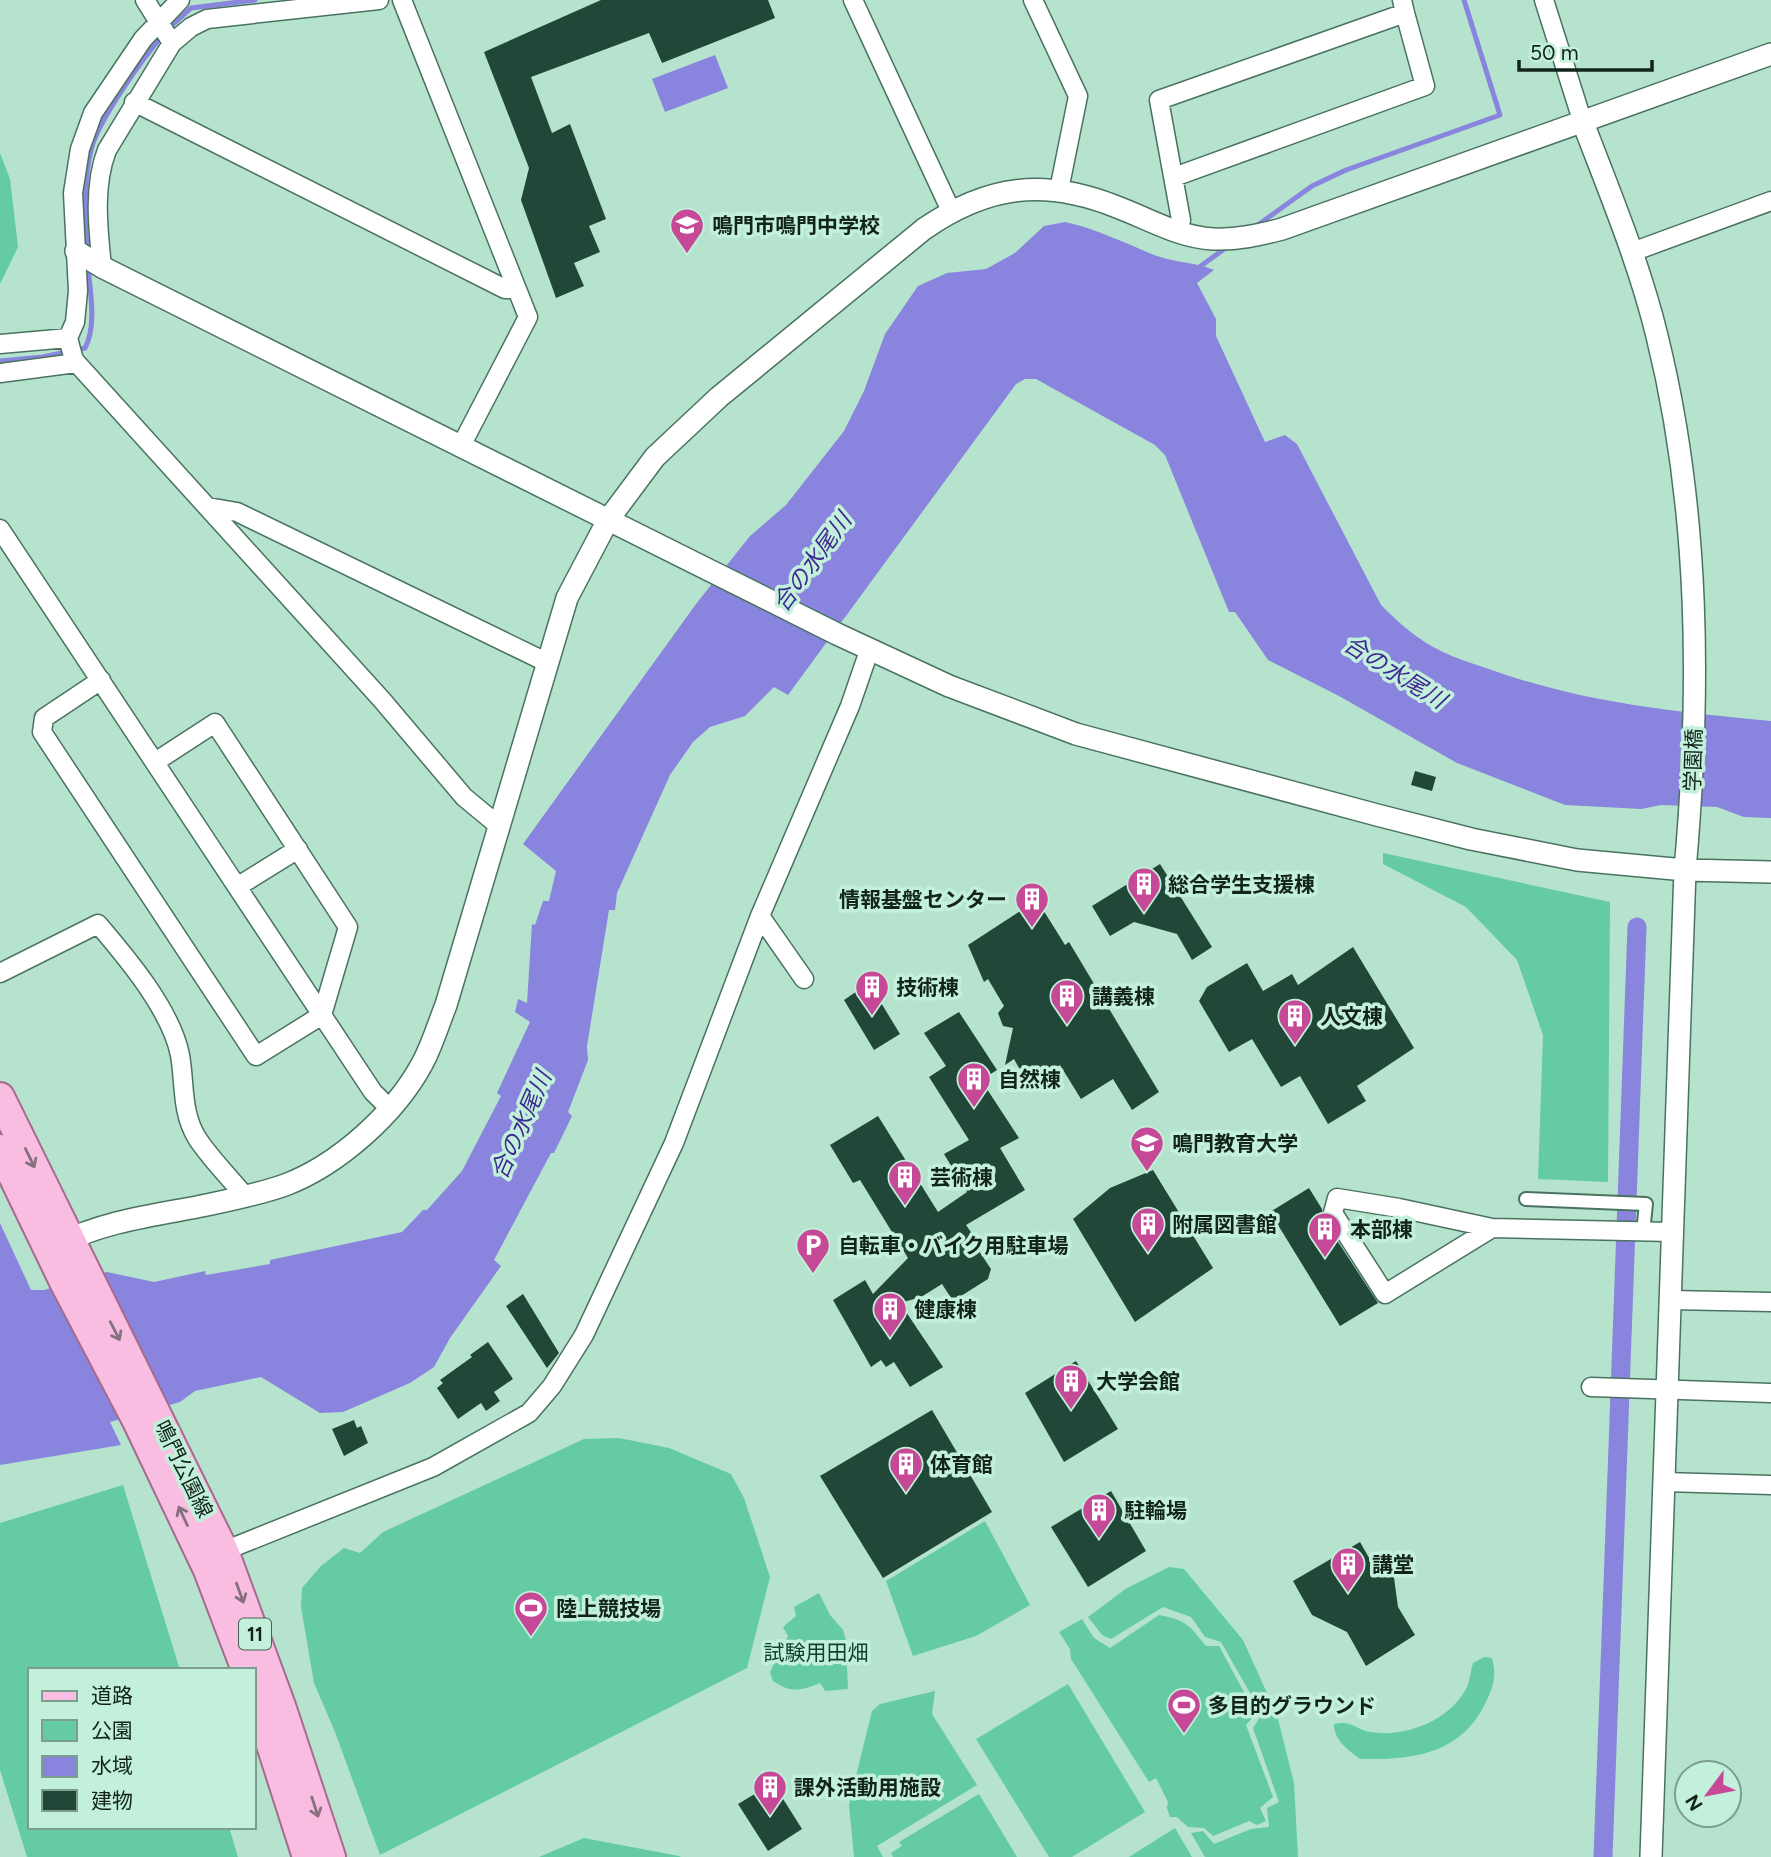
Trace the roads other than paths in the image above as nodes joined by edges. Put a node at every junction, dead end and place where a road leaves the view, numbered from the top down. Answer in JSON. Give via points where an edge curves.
{"nodes":[{"id":1,"x":145,"y":0,"type":"edge"},
{"id":2,"x":180,"y":0,"type":"edge"},
{"id":3,"x":379,"y":0,"type":"edge"},
{"id":4,"x":402,"y":0,"type":"edge"},
{"id":5,"x":853,"y":0,"type":"edge"},
{"id":6,"x":1033,"y":0,"type":"edge"},
{"id":7,"x":1544,"y":0,"type":"edge"},
{"id":8,"x":1403,"y":6,"type":"edge"},
{"id":9,"x":164,"y":32,"type":"junction"},
{"id":10,"x":1771,"y":54,"type":"edge"},
{"id":11,"x":134,"y":102,"type":"junction"},
{"id":12,"x":1582,"y":120,"type":"junction"},
{"id":13,"x":1174,"y":177,"type":"junction"},
{"id":14,"x":1059,"y":190,"type":"junction"},
{"id":15,"x":1771,"y":201,"type":"edge"},
{"id":16,"x":951,"y":211,"type":"junction"},
{"id":17,"x":1178,"y":232,"type":"junction"},
{"id":18,"x":1632,"y":252,"type":"junction"},
{"id":19,"x":89,"y":259,"type":"junction"},
{"id":20,"x":516,"y":289,"type":"junction"},
{"id":21,"x":0,"y":344,"type":"edge"},
{"id":22,"x":73,"y":351,"type":"junction"},
{"id":23,"x":0,"y":373,"type":"edge"},
{"id":24,"x":461,"y":446,"type":"junction"},
{"id":25,"x":208,"y":507,"type":"junction"},
{"id":26,"x":608,"y":520,"type":"junction"},
{"id":27,"x":0,"y":529,"type":"edge"},
{"id":28,"x":870,"y":648,"type":"junction"},
{"id":29,"x":546,"y":662,"type":"junction"},
{"id":30,"x":101,"y":680,"type":"junction"},
{"id":31,"x":155,"y":762,"type":"junction"},
{"id":32,"x":499,"y":826,"type":"junction"},
{"id":33,"x":298,"y":849,"type":"junction"},
{"id":34,"x":1685,"y":870,"type":"junction"},
{"id":35,"x":1771,"y":872,"type":"edge"},
{"id":36,"x":237,"y":887,"type":"junction"},
{"id":37,"x":760,"y":916,"type":"junction"},
{"id":38,"x":0,"y":973,"type":"edge"},
{"id":39,"x":804,"y":979,"type":"dead end"},
{"id":40,"x":322,"y":1015,"type":"junction"},
{"id":41,"x":0,"y":1097,"type":"edge"},
{"id":42,"x":391,"y":1110,"type":"junction"},
{"id":43,"x":0,"y":1149,"type":"edge"},
{"id":44,"x":244,"y":1196,"type":"junction"},
{"id":45,"x":1526,"y":1199,"type":"dead end"},
{"id":46,"x":1492,"y":1228,"type":"junction"},
{"id":47,"x":1642,"y":1232,"type":"junction"},
{"id":48,"x":1672,"y":1232,"type":"junction"},
{"id":49,"x":58,"y":1244,"type":"junction"},
{"id":50,"x":1670,"y":1300,"type":"junction"},
{"id":51,"x":1771,"y":1302,"type":"edge"},
{"id":52,"x":1597,"y":1387,"type":"dead end"},
{"id":53,"x":1666,"y":1390,"type":"junction"},
{"id":54,"x":1771,"y":1393,"type":"edge"},
{"id":55,"x":149,"y":1420,"type":"junction"},
{"id":56,"x":1664,"y":1482,"type":"junction"},
{"id":57,"x":1771,"y":1485,"type":"edge"},
{"id":58,"x":224,"y":1551,"type":"junction"},
{"id":59,"x":245,"y":1668,"type":"edge"},
{"id":60,"x":256,"y":1698,"type":"edge"},
{"id":61,"x":307,"y":1857,"type":"edge"},
{"id":62,"x":331,"y":1857,"type":"edge"},
{"id":63,"x":1651,"y":1857,"type":"edge"}],
"edges":[{"from":1,"to":9,"type":"street"},
{"from":2,"to":9,"type":"street"},
{"from":3,"to":9,"type":"street","via":[[207,19]]},
{"from":4,"to":20,"type":"street"},
{"from":5,"to":16,"type":"street"},
{"from":6,"to":14,"type":"street","via":[[1079,96]]},
{"from":7,"to":12,"type":"street"},
{"from":8,"to":13,"type":"street","via":[[1159,100]]},
{"from":8,"to":13,"type":"street","via":[[1425,86]]},
{"from":9,"to":11,"type":"street"},
{"from":9,"to":19,"type":"street","via":[[143,38],[93,113],[80,149],[73,193]]},
{"from":10,"to":12,"type":"street"},
{"from":11,"to":19,"type":"street","via":[[100,169],[99,236]]},
{"from":11,"to":20,"type":"street","via":[[505,289]]},
{"from":12,"to":17,"type":"street","via":[[1282,229],[1245,238],[1212,239]]},
{"from":12,"to":18,"type":"street","name":"学園橋"},
{"from":13,"to":17,"type":"street","via":[[1181,220]]},
{"from":14,"to":16,"type":"street","via":[[1024,189],[991,195]]},
{"from":14,"to":17,"type":"street","via":[[1116,206]]},
{"from":15,"to":18,"type":"street"},
{"from":16,"to":26,"type":"street","via":[[719,397],[655,457]]},
{"from":18,"to":34,"type":"street","name":"学園橋","via":[[1675,414],[1686,493],[1695,708]]},
{"from":19,"to":22,"type":"street","via":[[78,291]]},
{"from":19,"to":24,"type":"street"},
{"from":20,"to":24,"type":"street","via":[[528,317]]},
{"from":21,"to":22,"type":"street"},
{"from":22,"to":23,"type":"street"},
{"from":22,"to":25,"type":"street"},
{"from":24,"to":26,"type":"street"},
{"from":25,"to":29,"type":"street","via":[[237,512]]},
{"from":25,"to":32,"type":"street","via":[[464,797]]},
{"from":26,"to":28,"type":"street"},
{"from":26,"to":29,"type":"street","via":[[567,598]]},
{"from":27,"to":30,"type":"street"},
{"from":28,"to":34,"type":"street","via":[[949,686],[1076,734],[1471,839],[1577,860]]},
{"from":28,"to":37,"type":"street","via":[[850,706]]},
{"from":29,"to":32,"type":"street"},
{"from":30,"to":31,"type":"street"},
{"from":30,"to":40,"type":"street","via":[[44,719],[42,732],[256,1056]]},
{"from":31,"to":33,"type":"street","via":[[215,723]]},
{"from":31,"to":36,"type":"street"},
{"from":32,"to":42,"type":"street","via":[[446,1005],[423,1064]]},
{"from":33,"to":36,"type":"street"},
{"from":33,"to":40,"type":"street","via":[[348,927]]},
{"from":34,"to":35,"type":"street"},
{"from":34,"to":48,"type":"street","name":"学園橋"},
{"from":36,"to":40,"type":"street"},
{"from":37,"to":39,"type":"street"},
{"from":37,"to":58,"type":"street","via":[[674,1143],[584,1335],[552,1386],[529,1413],[433,1466]]},
{"from":38,"to":44,"type":"street","via":[[98,924],[138,971],[168,1023],[179,1053],[186,1114],[197,1138]]},
{"from":40,"to":42,"type":"street","via":[[373,1092]]},
{"from":41,"to":49,"type":"main road","name":"鳴門公園線","number":"11","one_way":true},
{"from":42,"to":44,"type":"street","via":[[325,1163],[286,1184]]},
{"from":43,"to":49,"type":"main road","name":"鳴門公園線","number":"11"},
{"from":44,"to":49,"type":"street","via":[[98,1226]]},
{"from":45,"to":47,"type":"street","via":[[1646,1204]]},
{"from":46,"to":46,"type":"street","via":[[1385,1294],[1333,1213],[1337,1198]]},
{"from":46,"to":47,"type":"street"},
{"from":47,"to":48,"type":"street"},
{"from":48,"to":50,"type":"street","name":"学園橋"},
{"from":49,"to":55,"type":"main road","name":"鳴門公園線","number":"11"},
{"from":50,"to":51,"type":"street"},
{"from":50,"to":53,"type":"street","name":"学園橋"},
{"from":52,"to":53,"type":"street"},
{"from":53,"to":54,"type":"street"},
{"from":53,"to":56,"type":"street","name":"学園橋"},
{"from":55,"to":58,"type":"main road","name":"鳴門公園線","number":"11"},
{"from":59,"to":55,"type":"main road","name":"鳴門公園線","number":"11","one_way":true},
{"from":56,"to":57,"type":"street"},
{"from":56,"to":63,"type":"street","name":"学園橋"},
{"from":58,"to":62,"type":"main road","name":"鳴門公園線","number":"11","one_way":true},
{"from":60,"to":61,"type":"main road"}]}
